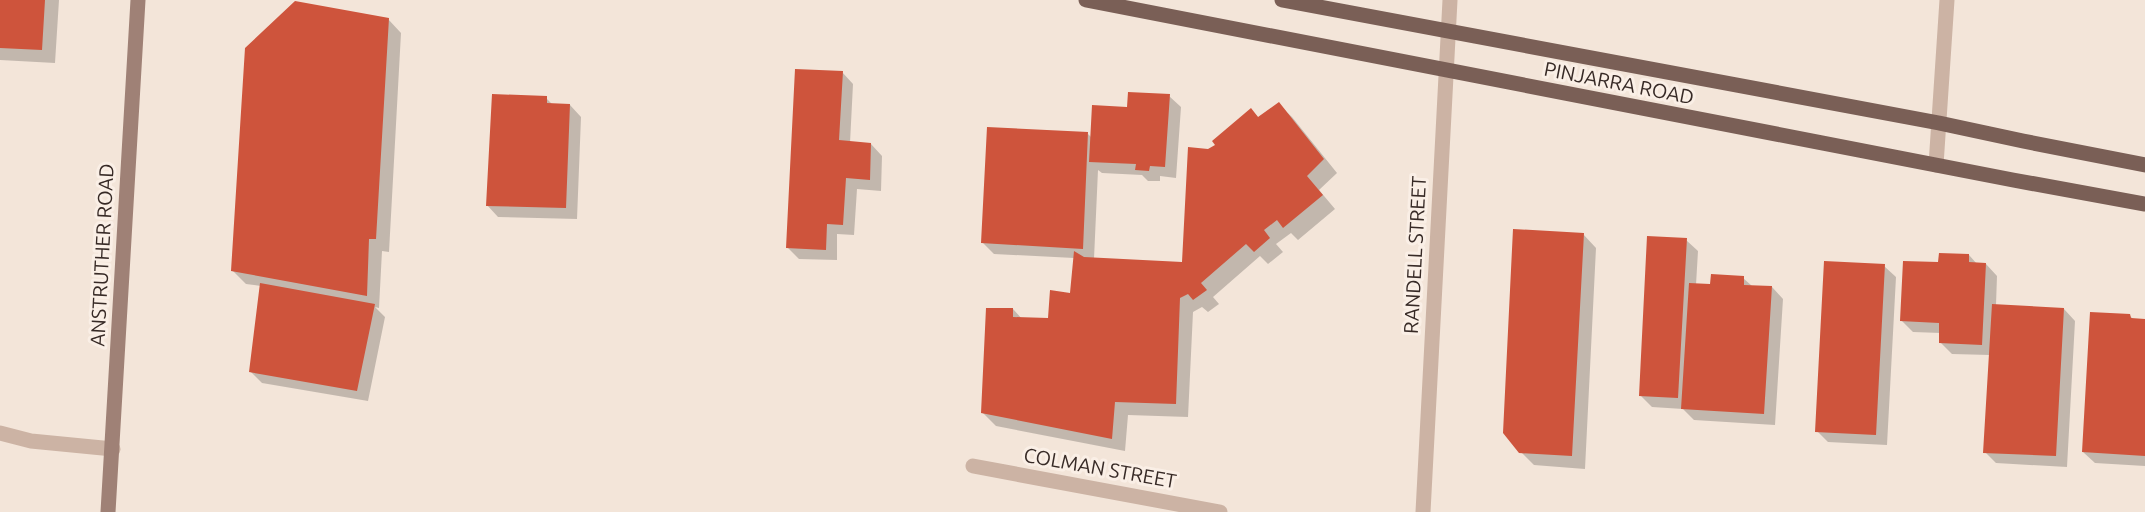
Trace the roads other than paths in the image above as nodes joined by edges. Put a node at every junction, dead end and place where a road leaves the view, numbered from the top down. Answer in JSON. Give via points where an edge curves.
{"nodes":[{"id":1,"x":138,"y":0,"type":"edge"},
{"id":2,"x":1086,"y":0,"type":"edge"},
{"id":3,"x":1282,"y":0,"type":"edge"},
{"id":4,"x":1449,"y":0,"type":"edge"},
{"id":5,"x":1947,"y":0,"type":"edge"},
{"id":6,"x":1448,"y":30,"type":"junction"},
{"id":7,"x":1446,"y":71,"type":"junction"},
{"id":8,"x":1939,"y":123,"type":"junction"},
{"id":9,"x":1936,"y":165,"type":"junction"},
{"id":10,"x":2145,"y":165,"type":"edge"},
{"id":11,"x":2145,"y":204,"type":"edge"},
{"id":12,"x":0,"y":433,"type":"edge"},
{"id":13,"x":113,"y":449,"type":"junction"},
{"id":14,"x":973,"y":466,"type":"dead end"},
{"id":15,"x":108,"y":512,"type":"edge"},
{"id":16,"x":1220,"y":512,"type":"edge"},
{"id":17,"x":1423,"y":512,"type":"edge"}],
"edges":[{"from":1,"to":13,"type":"main road","name":"ANSTRUTHER ROAD"},
{"from":2,"to":7,"type":"main road","name":"PINJARRA ROAD"},
{"from":3,"to":6,"type":"main road","name":"PINJARRA ROAD"},
{"from":4,"to":6,"type":"street","name":"RANDELL STREET"},
{"from":5,"to":8,"type":"street"},
{"from":6,"to":7,"type":"street","name":"RANDELL STREET"},
{"from":6,"to":8,"type":"main road","name":"PINJARRA ROAD"},
{"from":7,"to":9,"type":"main road","name":"PINJARRA ROAD"},
{"from":7,"to":17,"type":"street","name":"RANDELL STREET"},
{"from":8,"to":9,"type":"street"},
{"from":8,"to":10,"type":"main road","name":"PINJARRA ROAD"},
{"from":9,"to":11,"type":"main road","name":"PINJARRA ROAD"},
{"from":12,"to":13,"type":"street","via":[[31,441]]},
{"from":13,"to":15,"type":"main road","name":"ANSTRUTHER ROAD"},
{"from":14,"to":16,"type":"street","name":"COLMAN STREET"}]}
